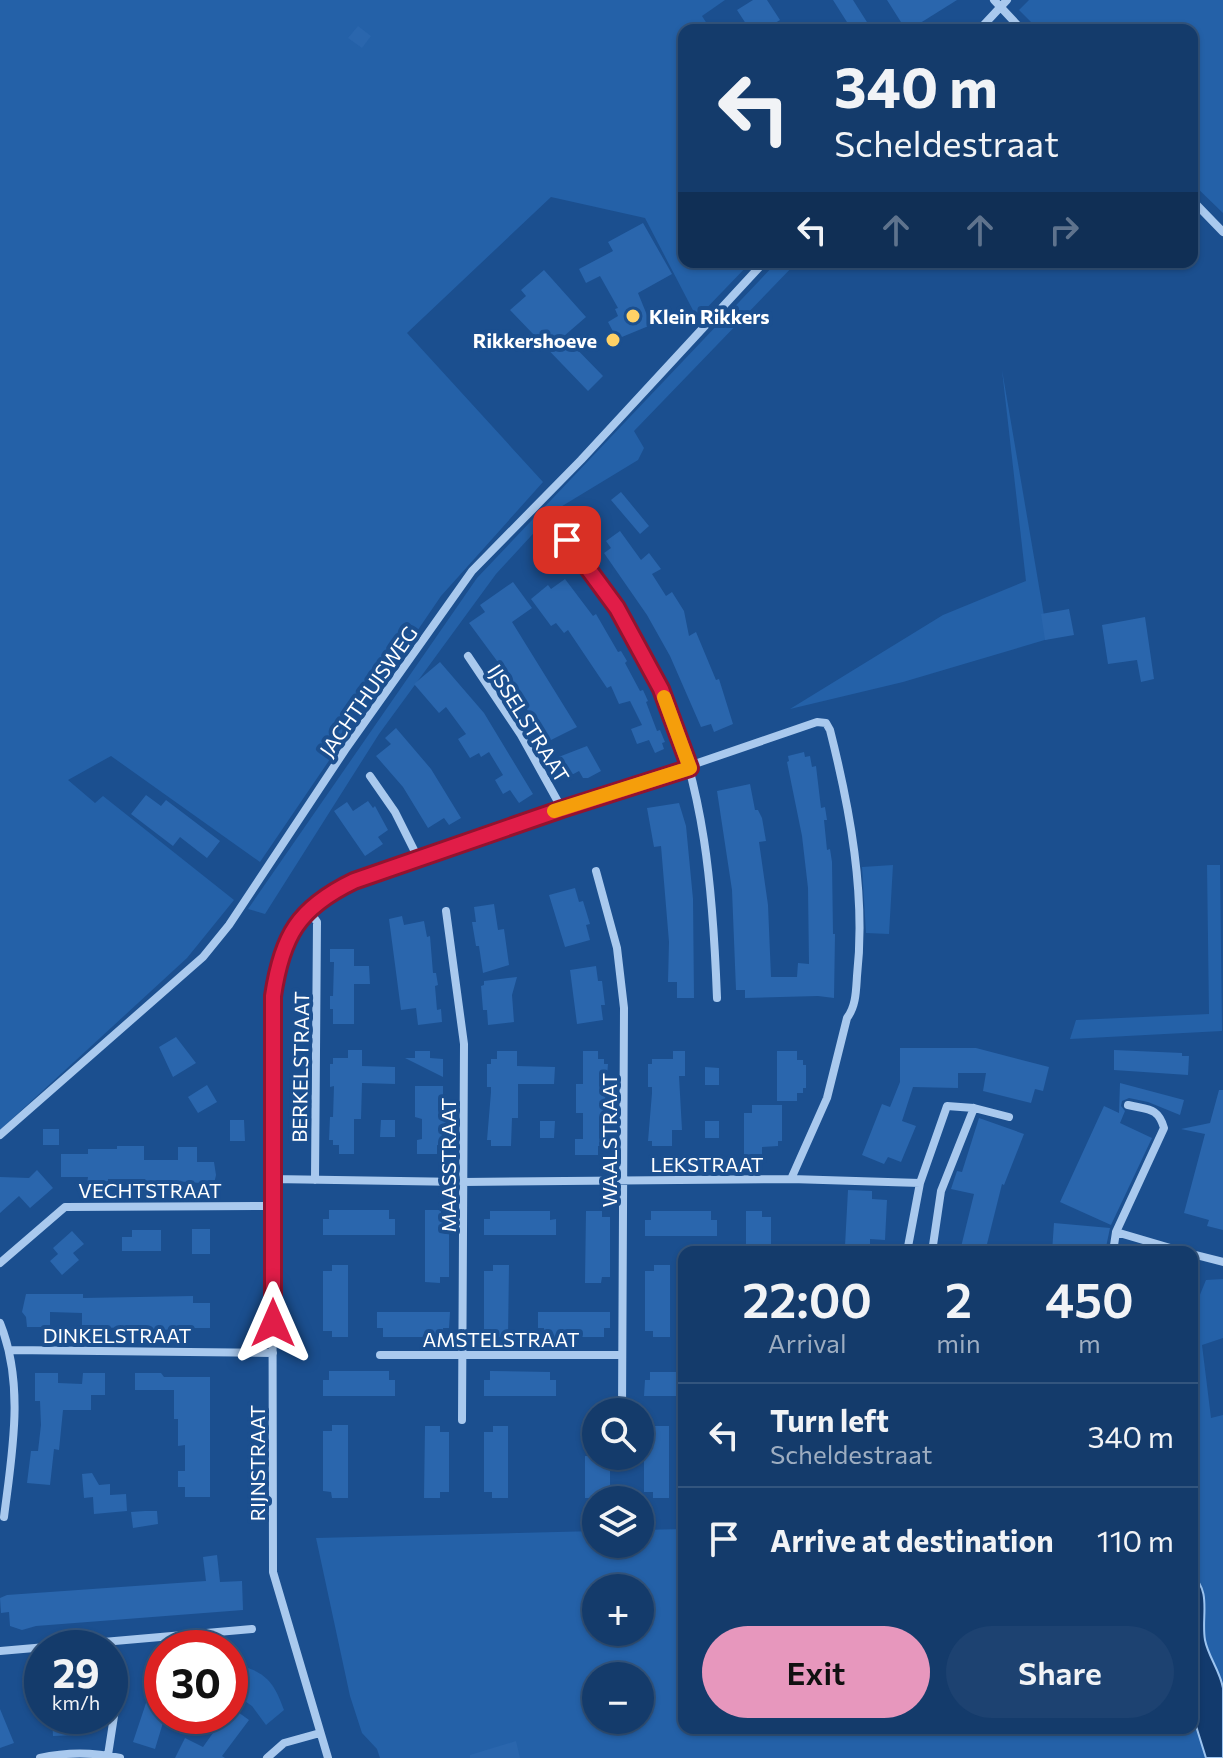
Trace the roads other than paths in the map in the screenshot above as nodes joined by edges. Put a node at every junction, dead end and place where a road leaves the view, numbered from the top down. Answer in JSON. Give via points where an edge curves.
{"nodes":[{"id":1,"x":1007,"y":0,"type":"edge"},
{"id":2,"x":997,"y":4,"type":"edge"},
{"id":3,"x":983,"y":24,"type":"edge"},
{"id":4,"x":1016,"y":24,"type":"edge"},
{"id":5,"x":1198,"y":206,"type":"edge"},
{"id":6,"x":1223,"y":232,"type":"edge"},
{"id":7,"x":758,"y":268,"type":"edge"},
{"id":8,"x":567,"y":540,"type":"dead end"},
{"id":9,"x":468,"y":656,"type":"dead end"},
{"id":10,"x":805,"y":727,"type":"joint"},
{"id":11,"x":690,"y":768,"type":"junction"},
{"id":12,"x":370,"y":776,"type":"dead end"},
{"id":13,"x":562,"y":809,"type":"junction"},
{"id":14,"x":418,"y":858,"type":"junction"},
{"id":15,"x":596,"y":871,"type":"dead end"},
{"id":16,"x":308,"y":909,"type":"junction"},
{"id":17,"x":446,"y":911,"type":"dead end"},
{"id":18,"x":717,"y":998,"type":"dead end"},
{"id":19,"x":1128,"y":1105,"type":"dead end"},
{"id":20,"x":974,"y":1108,"type":"junction"},
{"id":21,"x":1009,"y":1117,"type":"dead end"},
{"id":22,"x":0,"y":1135,"type":"edge"},
{"id":23,"x":272,"y":1179,"type":"junction"},
{"id":24,"x":791,"y":1179,"type":"junction"},
{"id":25,"x":315,"y":1180,"type":"junction"},
{"id":26,"x":625,"y":1181,"type":"junction"},
{"id":27,"x":463,"y":1182,"type":"junction"},
{"id":28,"x":920,"y":1183,"type":"junction"},
{"id":29,"x":272,"y":1206,"type":"junction"},
{"id":30,"x":1116,"y":1232,"type":"junction"},
{"id":31,"x":908,"y":1246,"type":"edge"},
{"id":32,"x":933,"y":1246,"type":"edge"},
{"id":33,"x":1114,"y":1246,"type":"edge"},
{"id":34,"x":1164,"y":1246,"type":"edge"},
{"id":35,"x":1198,"y":1256,"type":"edge"},
{"id":36,"x":1223,"y":1262,"type":"edge"},
{"id":37,"x":0,"y":1263,"type":"edge"},
{"id":38,"x":0,"y":1323,"type":"edge"},
{"id":39,"x":10,"y":1350,"type":"junction"},
{"id":40,"x":273,"y":1353,"type":"junction"},
{"id":41,"x":380,"y":1355,"type":"dead end"},
{"id":42,"x":463,"y":1355,"type":"junction"},
{"id":43,"x":622,"y":1355,"type":"junction"},
{"id":44,"x":622,"y":1398,"type":"edge"},
{"id":45,"x":462,"y":1420,"type":"dead end"},
{"id":46,"x":4,"y":1517,"type":"dead end"},
{"id":47,"x":252,"y":1629,"type":"dead end"},
{"id":48,"x":0,"y":1651,"type":"edge"},
{"id":49,"x":320,"y":1733,"type":"junction"},
{"id":50,"x":111,"y":1734,"type":"edge"},
{"id":51,"x":108,"y":1755,"type":"junction"},
{"id":52,"x":40,"y":1758,"type":"edge"},
{"id":53,"x":120,"y":1758,"type":"edge"},
{"id":54,"x":267,"y":1758,"type":"edge"},
{"id":55,"x":328,"y":1758,"type":"edge"}],
"edges":[{"from":1,"to":2,"type":"street"},
{"from":2,"to":3,"type":"street"},
{"from":2,"to":4,"type":"street"},
{"from":5,"to":6,"type":"street"},
{"from":7,"to":22,"type":"street","name":"JACHTHUISWEG","via":[[472,571],[203,957]]},
{"from":8,"to":11,"type":"street","via":[[617,608],[661,689]]},
{"from":9,"to":13,"type":"street","name":"IJSSELSTRAAT"},
{"from":10,"to":11,"type":"street","name":"RIJNSTRAAT"},
{"from":10,"to":24,"type":"street","name":"LEKSTRAAT","via":[[826,723],[836,753],[858,880],[859,961],[854,1009],[847,1018],[827,1098]]},
{"from":11,"to":13,"type":"street","name":"RIJNSTRAAT"},
{"from":11,"to":18,"type":"street","via":[[713,900]]},
{"from":12,"to":14,"type":"street"},
{"from":13,"to":14,"type":"street","name":"RIJNSTRAAT"},
{"from":14,"to":16,"type":"street","name":"RIJNSTRAAT","via":[[354,881]]},
{"from":15,"to":26,"type":"street","name":"WAALSTRAAT","via":[[617,948],[624,1008]]},
{"from":16,"to":23,"type":"street","name":"RIJNSTRAAT","via":[[284,944],[273,996]]},
{"from":16,"to":25,"type":"street","name":"BERKELSTRAAT","via":[[317,922]]},
{"from":17,"to":27,"type":"street","name":"MAASSTRAAT","via":[[464,1044]]},
{"from":19,"to":30,"type":"street","via":[[1156,1112],[1164,1128]]},
{"from":20,"to":21,"type":"street"},
{"from":20,"to":28,"type":"street","via":[[947,1106]]},
{"from":20,"to":32,"type":"street","via":[[941,1191]]},
{"from":23,"to":25,"type":"street","name":"LEKSTRAAT"},
{"from":23,"to":29,"type":"street","name":"RIJNSTRAAT"},
{"from":24,"to":26,"type":"street","name":"LEKSTRAAT"},
{"from":24,"to":28,"type":"street"},
{"from":25,"to":27,"type":"street","name":"LEKSTRAAT"},
{"from":26,"to":27,"type":"street","name":"LEKSTRAAT"},
{"from":26,"to":43,"type":"street","name":"WAALSTRAAT"},
{"from":27,"to":42,"type":"street","name":"MAASSTRAAT"},
{"from":28,"to":31,"type":"street"},
{"from":29,"to":37,"type":"street","name":"VECHTSTRAAT","via":[[65,1207]]},
{"from":29,"to":40,"type":"street","name":"RIJNSTRAAT"},
{"from":30,"to":33,"type":"street"},
{"from":30,"to":34,"type":"street"},
{"from":35,"to":36,"type":"street"},
{"from":38,"to":39,"type":"street"},
{"from":39,"to":40,"type":"street","name":"DINKELSTRAAT"},
{"from":39,"to":46,"type":"street","via":[[15,1417]]},
{"from":40,"to":49,"type":"street","name":"RIJNSTRAAT","via":[[273,1572]]},
{"from":41,"to":42,"type":"street","name":"AMSTELSTRAAT"},
{"from":42,"to":43,"type":"street","name":"AMSTELSTRAAT"},
{"from":42,"to":45,"type":"street","name":"MAASSTRAAT"},
{"from":43,"to":44,"type":"street","name":"WAALSTRAAT"},
{"from":47,"to":48,"type":"street"},
{"from":49,"to":54,"type":"street","via":[[284,1743]]},
{"from":49,"to":55,"type":"street","name":"RIJNSTRAAT"},
{"from":50,"to":51,"type":"street"},
{"from":51,"to":52,"type":"street"},
{"from":51,"to":53,"type":"street"}]}
